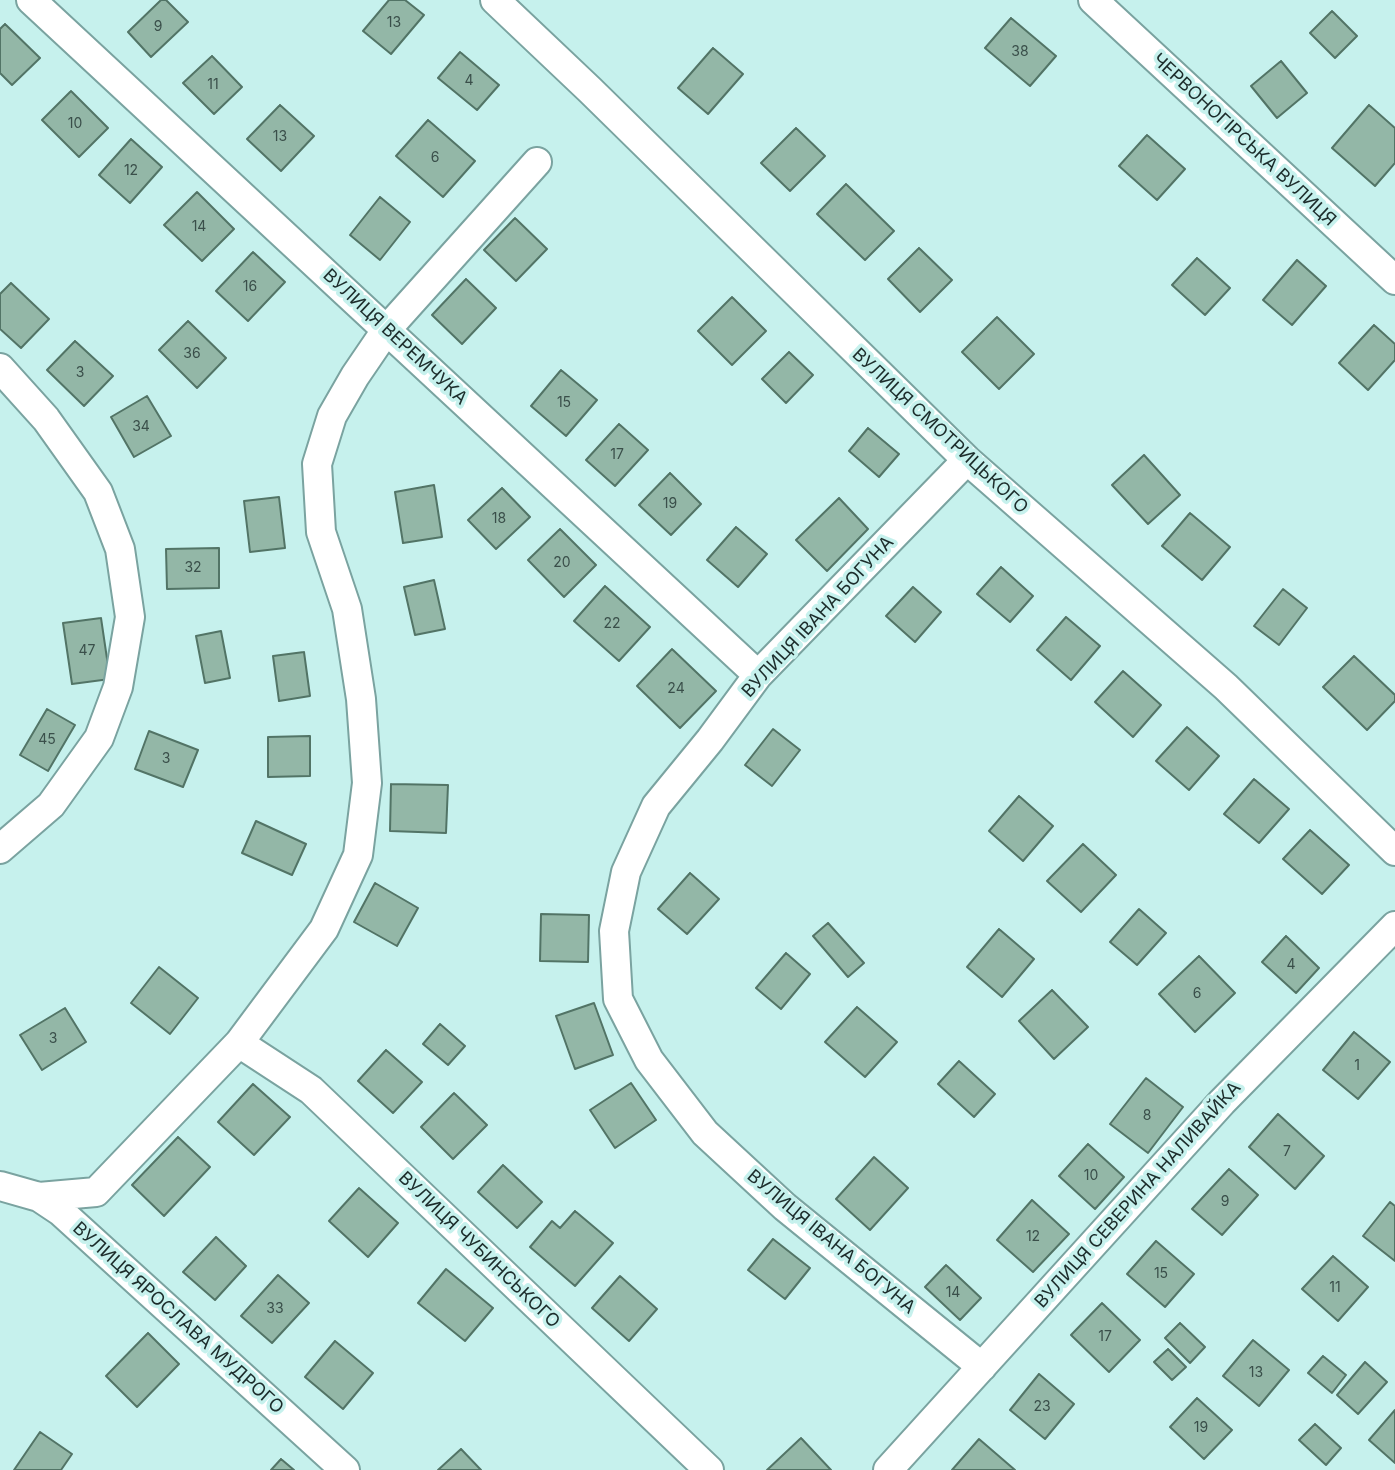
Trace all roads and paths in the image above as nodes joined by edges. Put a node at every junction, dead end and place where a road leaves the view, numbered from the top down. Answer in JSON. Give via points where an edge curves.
{"nodes":[{"id":1,"x":31,"y":0,"type":"edge"},
{"id":2,"x":495,"y":0,"type":"edge"},
{"id":3,"x":1093,"y":0,"type":"edge"},
{"id":4,"x":537,"y":162,"type":"dead end"},
{"id":5,"x":1395,"y":280,"type":"edge"},
{"id":6,"x":387,"y":330,"type":"junction"},
{"id":7,"x":0,"y":368,"type":"edge"},
{"id":8,"x":967,"y":460,"type":"junction"},
{"id":9,"x":758,"y":676,"type":"junction"},
{"id":10,"x":0,"y":849,"type":"edge"},
{"id":11,"x":1395,"y":851,"type":"edge"},
{"id":12,"x":1395,"y":926,"type":"edge"},
{"id":13,"x":239,"y":1043,"type":"junction"},
{"id":14,"x":0,"y":1186,"type":"edge"},
{"id":15,"x":39,"y":1197,"type":"junction"},
{"id":16,"x":982,"y":1367,"type":"junction"},
{"id":17,"x":345,"y":1470,"type":"edge"},
{"id":18,"x":709,"y":1470,"type":"edge"},
{"id":19,"x":888,"y":1470,"type":"edge"}],
"edges":[{"from":1,"to":6,"type":"street","name":"ВУЛИЦЯ ВЕРЕМЧУКА"},
{"from":2,"to":8,"type":"street","name":"ВУЛИЦЯ СМОТРИЦЬКОГО"},
{"from":3,"to":5,"type":"street","name":"ЧЕРВОНОГІРСЬКА ВУЛИЦЯ"},
{"from":4,"to":6,"type":"street"},
{"from":6,"to":9,"type":"street","name":"ВУЛИЦЯ ВЕРЕМЧУКА"},
{"from":6,"to":13,"type":"street","via":[[332,416],[317,464],[321,532],[346,609],[361,699],[367,783],[358,855],[324,929]]},
{"from":7,"to":10,"type":"street","via":[[46,419],[98,492],[120,549],[130,617],[118,687],[99,738],[51,805]]},
{"from":8,"to":9,"type":"street","name":"ВУЛИЦЯ ІВАНА БОГУНА"},
{"from":8,"to":11,"type":"street","name":"ВУЛИЦЯ СМОТРИЦЬКОГО","via":[[1226,687]]},
{"from":9,"to":16,"type":"street","name":"ВУЛИЦЯ ІВАНА БОГУНА","via":[[656,806],[626,872],[614,931],[618,999],[649,1060],[705,1133],[785,1207]]},
{"from":12,"to":16,"type":"street","name":"ВУЛИЦЯ СЕВЕРИНА НАЛИВАЙКА","via":[[1222,1102]]},
{"from":13,"to":15,"type":"street","via":[[96,1192]]},
{"from":13,"to":18,"type":"street","name":"ВУЛИЦЯ ЧУБИНСЬКОГО","via":[[311,1090]]},
{"from":14,"to":15,"type":"street","name":"ВУЛИЦЯ ЯРОСЛАВА МУДРОГО"},
{"from":15,"to":17,"type":"street","name":"ВУЛИЦЯ ЯРОСЛАВА МУДРОГО","via":[[60,1211]]},
{"from":16,"to":19,"type":"street","name":"ВУЛИЦЯ СЕВЕРИНА НАЛИВАЙКА"}]}
